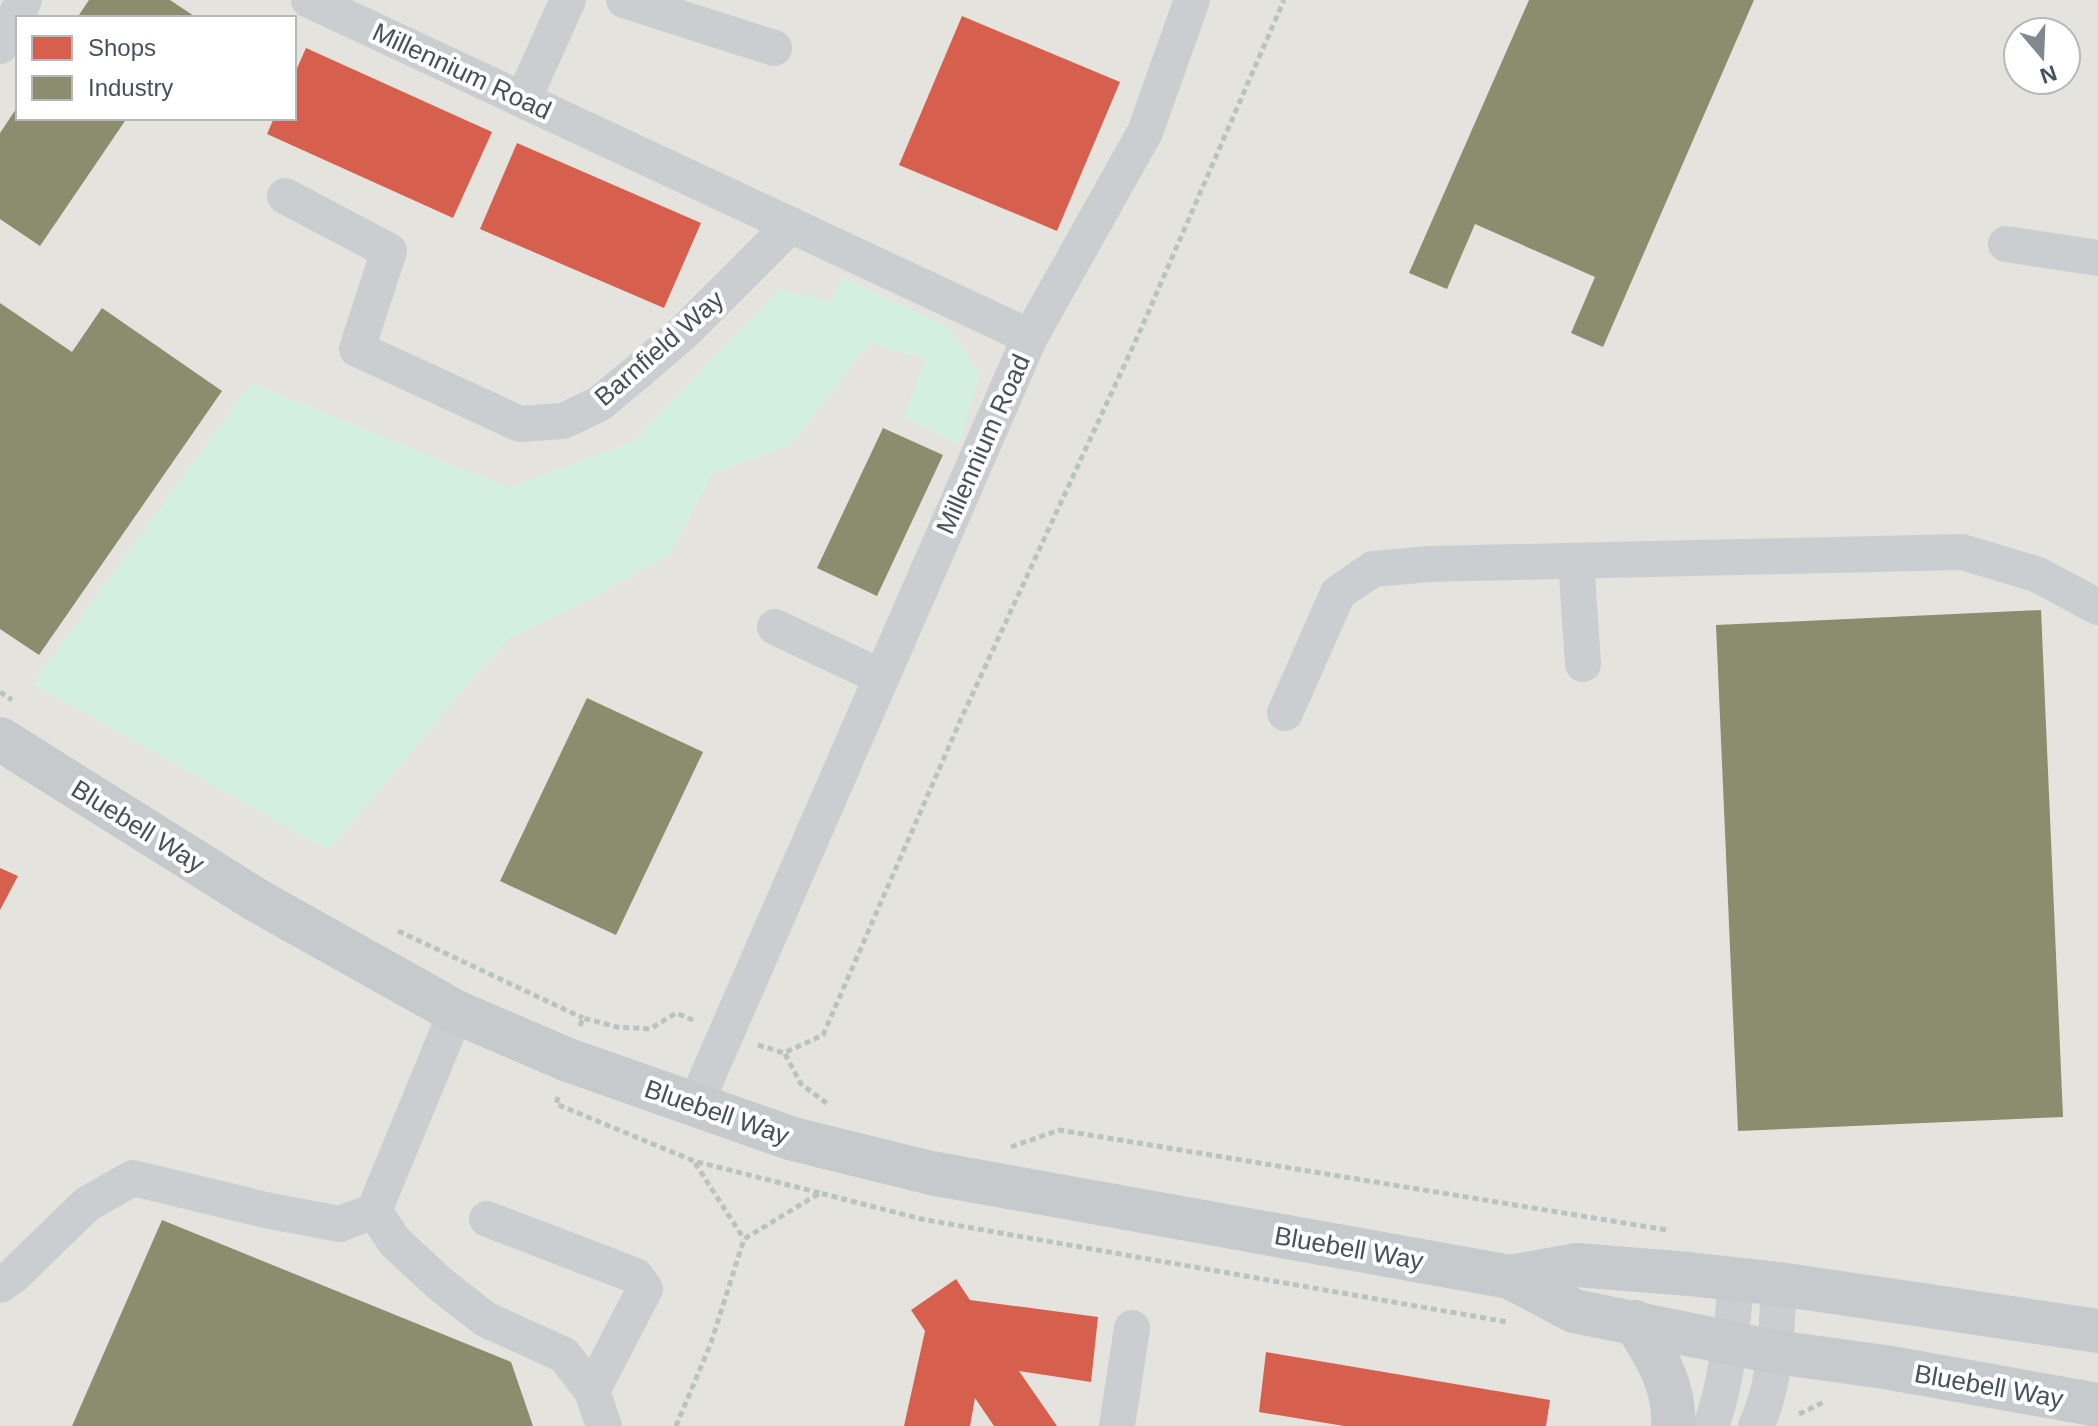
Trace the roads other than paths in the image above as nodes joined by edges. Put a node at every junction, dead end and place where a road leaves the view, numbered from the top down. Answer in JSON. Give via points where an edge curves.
{"nodes":[{"id":1,"x":24,"y":0,"type":"edge"},
{"id":2,"x":309,"y":0,"type":"edge"},
{"id":3,"x":568,"y":0,"type":"edge"},
{"id":4,"x":624,"y":0,"type":"edge"},
{"id":5,"x":1192,"y":0,"type":"edge"},
{"id":6,"x":0,"y":46,"type":"edge"},
{"id":7,"x":774,"y":48,"type":"dead end"},
{"id":8,"x":523,"y":100,"type":"junction"},
{"id":9,"x":285,"y":196,"type":"dead end"},
{"id":10,"x":791,"y":225,"type":"junction"},
{"id":11,"x":2006,"y":244,"type":"dead end"},
{"id":12,"x":2098,"y":258,"type":"edge"},
{"id":13,"x":1030,"y":337,"type":"junction"},
{"id":14,"x":1576,"y":561,"type":"junction"},
{"id":15,"x":2098,"y":607,"type":"edge"},
{"id":16,"x":775,"y":627,"type":"dead end"},
{"id":17,"x":1583,"y":664,"type":"dead end"},
{"id":18,"x":881,"y":677,"type":"junction"},
{"id":19,"x":1285,"y":713,"type":"dead end"},
{"id":20,"x":6,"y":720,"type":"edge"},
{"id":21,"x":456,"y":1012,"type":"junction"},
{"id":22,"x":695,"y":1105,"type":"junction"},
{"id":23,"x":374,"y":1211,"type":"junction"},
{"id":24,"x":487,"y":1219,"type":"dead end"},
{"id":25,"x":1510,"y":1277,"type":"junction"},
{"id":26,"x":1737,"y":1279,"type":"junction"},
{"id":27,"x":1779,"y":1284,"type":"junction"},
{"id":28,"x":0,"y":1285,"type":"edge"},
{"id":29,"x":1635,"y":1322,"type":"junction"},
{"id":30,"x":1132,"y":1328,"type":"dead end"},
{"id":31,"x":2098,"y":1331,"type":"edge"},
{"id":32,"x":1729,"y":1342,"type":"junction"},
{"id":33,"x":1775,"y":1352,"type":"junction"},
{"id":34,"x":592,"y":1391,"type":"junction"},
{"id":35,"x":2098,"y":1405,"type":"edge"},
{"id":36,"x":1760,"y":1418,"type":"edge"},
{"id":37,"x":604,"y":1426,"type":"edge"},
{"id":38,"x":1117,"y":1426,"type":"edge"},
{"id":39,"x":1673,"y":1426,"type":"edge"},
{"id":40,"x":1711,"y":1426,"type":"edge"}],
"edges":[{"from":1,"to":6,"type":"street"},
{"from":2,"to":8,"type":"street","name":"Millennium Road"},
{"from":3,"to":8,"type":"street"},
{"from":4,"to":7,"type":"street"},
{"from":5,"to":13,"type":"street","via":[[1145,132]]},
{"from":8,"to":10,"type":"street","name":"Millennium Road"},
{"from":9,"to":10,"type":"street","name":"Barnfield Way","via":[[389,251],[357,349],[520,424],[563,421],[599,404],[685,331]]},
{"from":10,"to":13,"type":"street","name":"Millennium Road"},
{"from":11,"to":12,"type":"street"},
{"from":13,"to":18,"type":"street","name":"Millennium Road"},
{"from":14,"to":15,"type":"street","via":[[1962,552],[2036,574]]},
{"from":14,"to":17,"type":"street"},
{"from":14,"to":19,"type":"street","via":[[1373,569],[1338,593]]},
{"from":16,"to":18,"type":"street"},
{"from":18,"to":22,"type":"street","name":"Millennium Road"},
{"from":20,"to":21,"type":"main road","name":"Bluebell Way","via":[[258,901]]},
{"from":21,"to":22,"type":"main road","name":"Bluebell Way","via":[[568,1060]]},
{"from":21,"to":23,"type":"street"},
{"from":22,"to":25,"type":"main road","name":"Bluebell Way","via":[[793,1139],[931,1173]]},
{"from":23,"to":28,"type":"street","via":[[340,1224],[133,1178],[87,1204]]},
{"from":23,"to":34,"type":"street","via":[[395,1242],[439,1283],[485,1319],[564,1355]]},
{"from":24,"to":34,"type":"street","via":[[636,1276],[645,1289]]},
{"from":25,"to":26,"type":"main road","name":"Bluebell Way","via":[[1577,1265]]},
{"from":25,"to":29,"type":"main road","name":"Bluebell Way","via":[[1574,1311]]},
{"from":26,"to":27,"type":"main road","name":"Bluebell Way"},
{"from":26,"to":32,"type":"street"},
{"from":27,"to":31,"type":"main road","name":"Bluebell Way"},
{"from":27,"to":33,"type":"street"},
{"from":29,"to":32,"type":"main road","name":"Bluebell Way"},
{"from":29,"to":39,"type":"main road","via":[[1670,1392]]},
{"from":30,"to":38,"type":"street"},
{"from":32,"to":33,"type":"main road","name":"Bluebell Way"},
{"from":32,"to":40,"type":"street"},
{"from":33,"to":35,"type":"main road","name":"Bluebell Way"},
{"from":33,"to":36,"type":"street"},
{"from":34,"to":37,"type":"street"}]}
